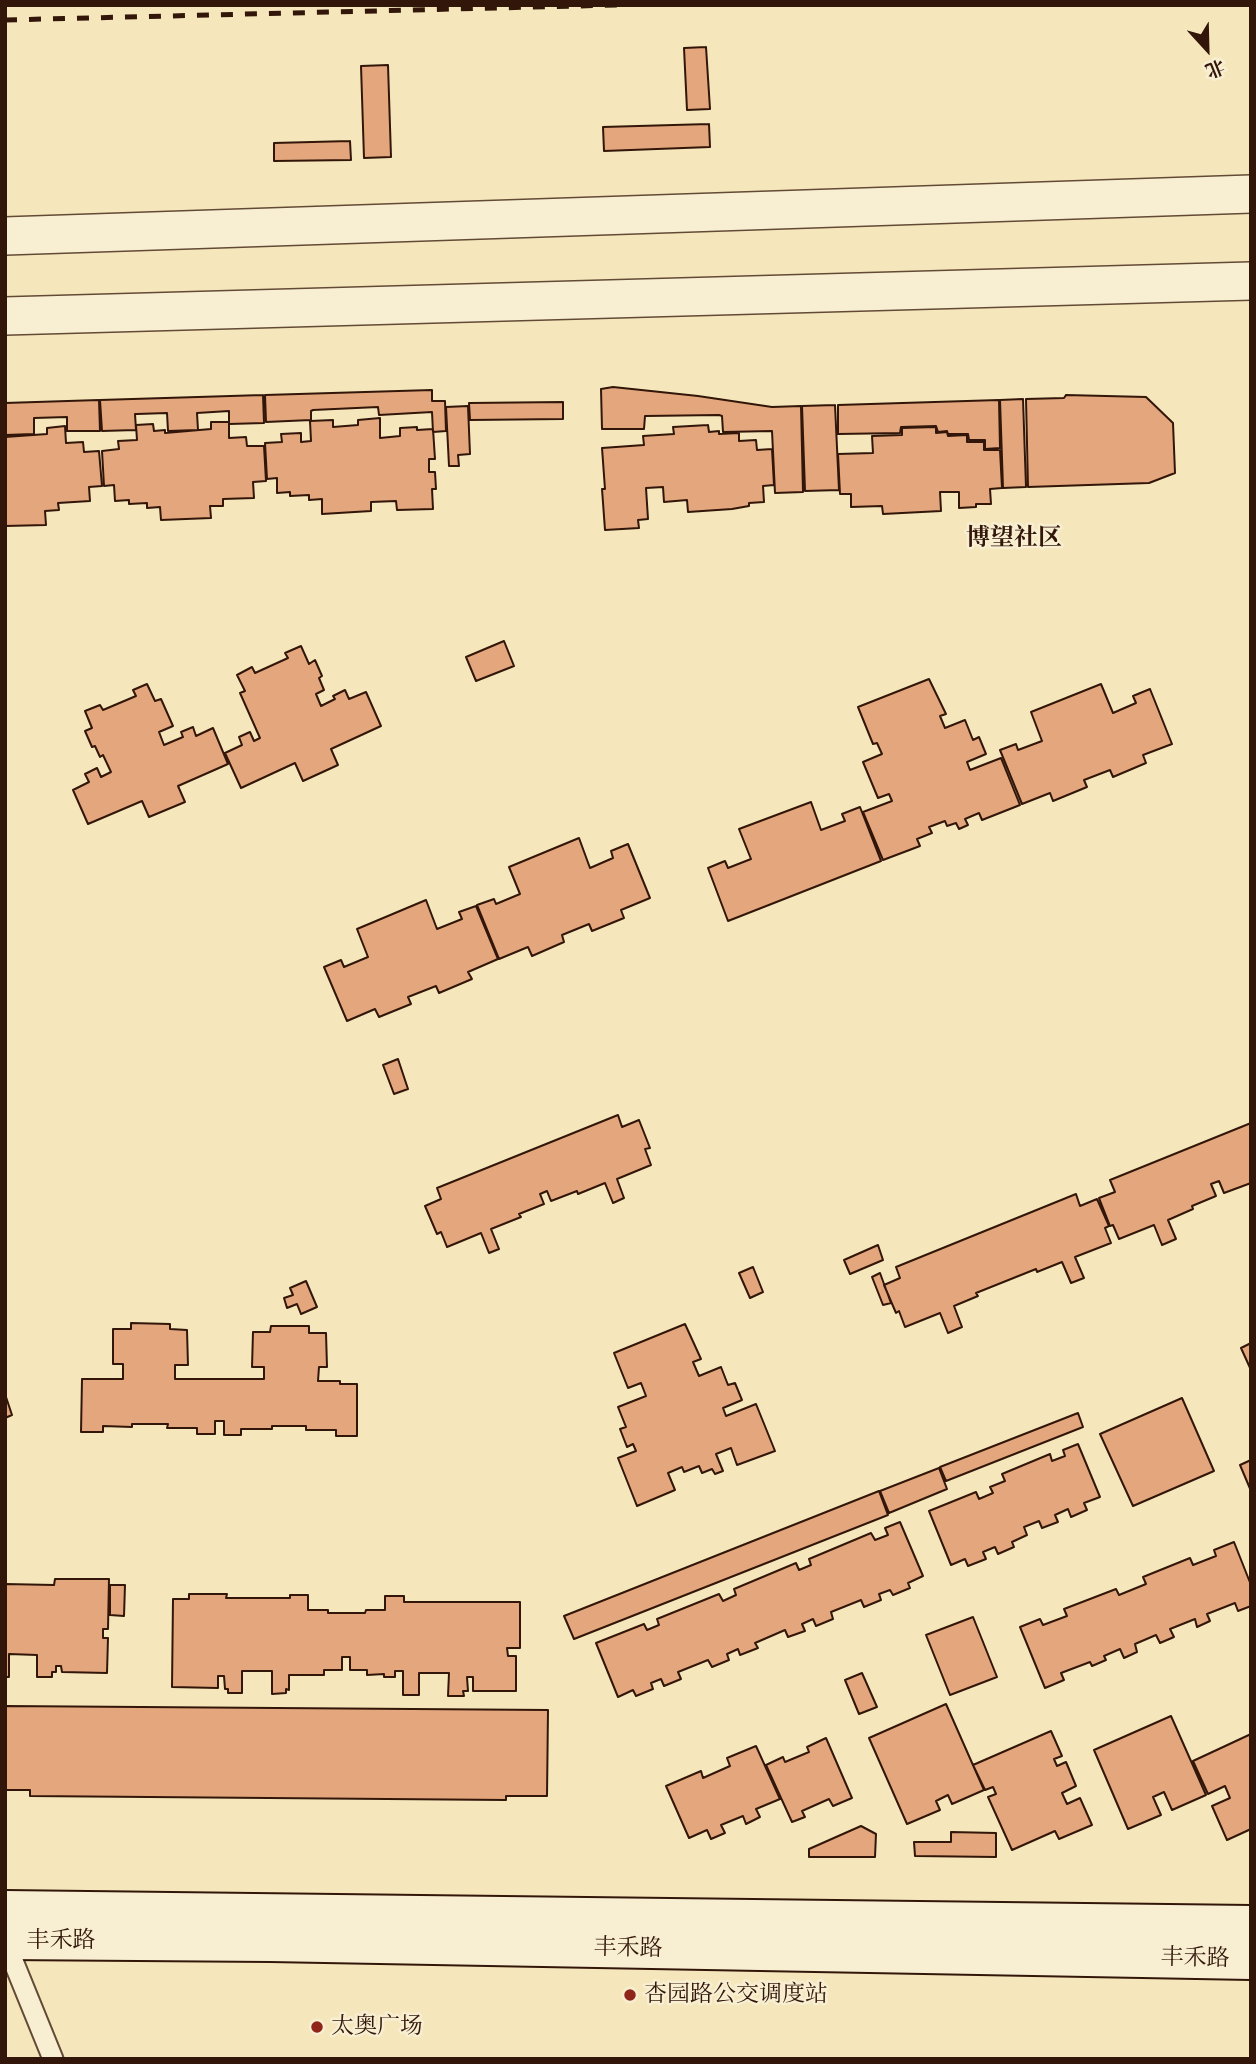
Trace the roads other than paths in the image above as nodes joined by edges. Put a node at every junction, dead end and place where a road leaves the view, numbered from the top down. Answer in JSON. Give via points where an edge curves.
{"nodes":[{"id":1,"x":1251,"y":194,"type":"edge"},
{"id":2,"x":5,"y":236,"type":"edge"},
{"id":3,"x":1251,"y":281,"type":"edge"},
{"id":4,"x":5,"y":316,"type":"edge"},
{"id":5,"x":5,"y":1910,"type":"edge"},
{"id":6,"x":1251,"y":1925,"type":"edge"},
{"id":7,"x":5,"y":1941,"type":"edge"},
{"id":8,"x":1251,"y":1960,"type":"edge"},
{"id":9,"x":53,"y":2059,"type":"edge"}],
"edges":[{"from":1,"to":2,"type":"street"},
{"from":3,"to":4,"type":"street"},
{"from":5,"to":6,"type":"main road","name":"丰禾路"},
{"from":7,"to":8,"type":"main road","name":"丰禾路"},
{"from":7,"to":9,"type":"lane"}]}
